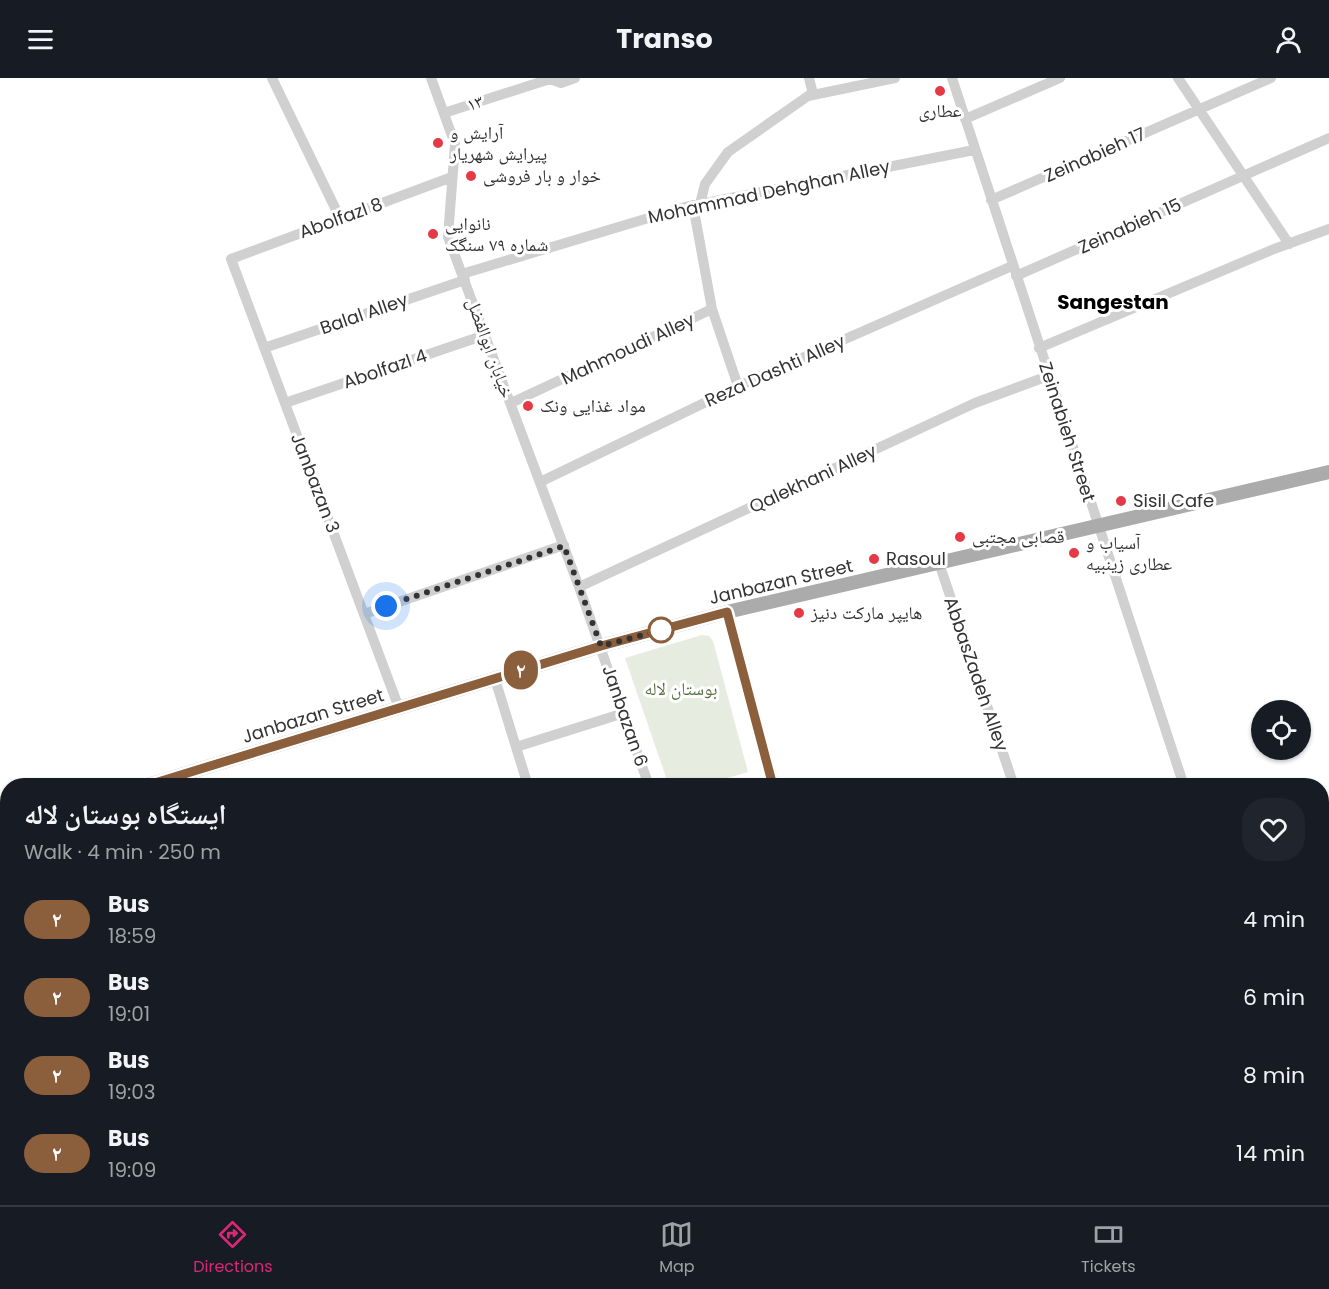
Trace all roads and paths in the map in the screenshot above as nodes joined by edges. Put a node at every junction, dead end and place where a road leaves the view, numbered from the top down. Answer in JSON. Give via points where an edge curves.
{"nodes":[{"id":1,"x":272,"y":78,"type":"edge"},
{"id":2,"x":431,"y":78,"type":"edge"},
{"id":3,"x":575,"y":78,"type":"edge"},
{"id":4,"x":809,"y":78,"type":"edge"},
{"id":5,"x":895,"y":78,"type":"edge"},
{"id":6,"x":952,"y":78,"type":"edge"},
{"id":7,"x":1060,"y":78,"type":"edge"},
{"id":8,"x":1179,"y":78,"type":"edge"},
{"id":9,"x":1271,"y":78,"type":"edge"},
{"id":10,"x":813,"y":94,"type":"junction"},
{"id":11,"x":1199,"y":109,"type":"junction"},
{"id":12,"x":444,"y":113,"type":"junction"},
{"id":13,"x":965,"y":119,"type":"junction"},
{"id":14,"x":1329,"y":138,"type":"edge"},
{"id":15,"x":974,"y":150,"type":"junction"},
{"id":16,"x":1244,"y":176,"type":"junction"},
{"id":17,"x":452,"y":177,"type":"junction"},
{"id":18,"x":991,"y":200,"type":"junction"},
{"id":19,"x":696,"y":204,"type":"junction"},
{"id":20,"x":340,"y":218,"type":"junction"},
{"id":21,"x":1329,"y":229,"type":"edge"},
{"id":22,"x":1289,"y":244,"type":"junction"},
{"id":23,"x":231,"y":259,"type":"joint"},
{"id":24,"x":1014,"y":271,"type":"junction"},
{"id":25,"x":464,"y":277,"type":"junction"},
{"id":26,"x":712,"y":309,"type":"junction"},
{"id":27,"x":485,"y":335,"type":"junction"},
{"id":28,"x":264,"y":348,"type":"junction"},
{"id":29,"x":1039,"y":348,"type":"junction"},
{"id":30,"x":1048,"y":376,"type":"junction"},
{"id":31,"x":738,"y":386,"type":"junction"},
{"id":32,"x":285,"y":403,"type":"junction"},
{"id":33,"x":511,"y":403,"type":"junction"},
{"id":34,"x":1329,"y":472,"type":"edge"},
{"id":35,"x":540,"y":482,"type":"junction"},
{"id":36,"x":1098,"y":526,"type":"junction"},
{"id":37,"x":564,"y":546,"type":"junction"},
{"id":38,"x":939,"y":563,"type":"junction"},
{"id":39,"x":579,"y":587,"type":"junction"},
{"id":40,"x":727,"y":612,"type":"junction"},
{"id":41,"x":364,"y":614,"type":"junction"},
{"id":42,"x":601,"y":646,"type":"junction"},
{"id":43,"x":495,"y":678,"type":"junction"},
{"id":44,"x":399,"y":708,"type":"junction"},
{"id":45,"x":624,"y":713,"type":"junction"},
{"id":46,"x":516,"y":747,"type":"junction"},
{"id":47,"x":171,"y":778,"type":"edge"},
{"id":48,"x":526,"y":778,"type":"edge"},
{"id":49,"x":643,"y":778,"type":"edge"},
{"id":50,"x":771,"y":778,"type":"edge"},
{"id":51,"x":1011,"y":778,"type":"edge"},
{"id":52,"x":1181,"y":778,"type":"edge"}],
"edges":[{"from":1,"to":20,"type":"street"},
{"from":2,"to":12,"type":"street","name":"خیابان ابوالفضل"},
{"from":3,"to":12,"type":"street","name":"۱۳","via":[[561,83],[550,79]]},
{"from":4,"to":10,"type":"street"},
{"from":5,"to":10,"type":"street"},
{"from":6,"to":13,"type":"street","name":"Zeinabieh Street"},
{"from":7,"to":13,"type":"street"},
{"from":8,"to":11,"type":"street"},
{"from":9,"to":11,"type":"street","name":"Zeinabieh 17"},
{"from":10,"to":19,"type":"street","via":[[728,153],[705,184]]},
{"from":11,"to":16,"type":"street"},
{"from":11,"to":18,"type":"street","name":"Zeinabieh 17"},
{"from":12,"to":17,"type":"street","name":"خیابان ابوالفضل","via":[[455,144]]},
{"from":13,"to":15,"type":"street","name":"Zeinabieh Street"},
{"from":14,"to":16,"type":"street","name":"Zeinabieh 15"},
{"from":15,"to":18,"type":"street","name":"Zeinabieh Street"},
{"from":15,"to":19,"type":"street","name":"Mohammad Dehghan Alley"},
{"from":16,"to":22,"type":"street"},
{"from":16,"to":24,"type":"street","name":"Zeinabieh 15"},
{"from":17,"to":20,"type":"street","name":"Abolfazl 8"},
{"from":17,"to":25,"type":"street","name":"خیابان ابوالفضل","via":[[448,237]]},
{"from":18,"to":24,"type":"street","name":"Zeinabieh Street"},
{"from":19,"to":25,"type":"street","name":"Mohammad Dehghan Alley"},
{"from":19,"to":26,"type":"street"},
{"from":20,"to":23,"type":"street","name":"Abolfazl 8"},
{"from":21,"to":22,"type":"street"},
{"from":22,"to":29,"type":"street"},
{"from":23,"to":28,"type":"street","name":"Janbazan 3"},
{"from":24,"to":29,"type":"street","name":"Zeinabieh Street"},
{"from":24,"to":31,"type":"street","name":"Reza Dashti Alley"},
{"from":25,"to":27,"type":"street","name":"خیابان ابوالفضل"},
{"from":25,"to":28,"type":"street","name":"Balal Alley"},
{"from":26,"to":31,"type":"street"},
{"from":26,"to":33,"type":"street","name":"Mahmoudi Alley"},
{"from":27,"to":32,"type":"street","name":"Abolfazl 4"},
{"from":27,"to":33,"type":"street","name":"خیابان ابوالفضل"},
{"from":28,"to":32,"type":"street","name":"Janbazan 3"},
{"from":29,"to":30,"type":"street","name":"Zeinabieh Street"},
{"from":30,"to":36,"type":"street","name":"Zeinabieh Street"},
{"from":30,"to":39,"type":"street","name":"Qalekhani Alley","via":[[975,403]]},
{"from":31,"to":35,"type":"street","name":"Reza Dashti Alley"},
{"from":32,"to":41,"type":"street","name":"Janbazan 3"},
{"from":33,"to":35,"type":"street","name":"خیابان ابوالفضل"},
{"from":34,"to":36,"type":"main road","name":"Janbazan Street"},
{"from":35,"to":37,"type":"street","name":"خیابان ابوالفضل"},
{"from":36,"to":38,"type":"main road","name":"Janbazan Street"},
{"from":36,"to":52,"type":"street","name":"Zeinabieh Street"},
{"from":37,"to":39,"type":"street","name":"خیابان ابوالفضل"},
{"from":37,"to":41,"type":"street"},
{"from":38,"to":40,"type":"main road","name":"Janbazan Street"},
{"from":38,"to":51,"type":"street","name":"AbbasZadeh Alley"},
{"from":39,"to":42,"type":"street","name":"خیابان ابوالفضل"},
{"from":40,"to":42,"type":"main road","name":"Janbazan Street"},
{"from":40,"to":50,"type":"street"},
{"from":41,"to":44,"type":"street","name":"Janbazan 3"},
{"from":42,"to":43,"type":"main road","name":"Janbazan Street"},
{"from":42,"to":45,"type":"street","name":"Janbazan 6"},
{"from":43,"to":44,"type":"main road","name":"Janbazan Street"},
{"from":43,"to":46,"type":"street"},
{"from":44,"to":47,"type":"main road","name":"Janbazan Street"},
{"from":45,"to":46,"type":"street"},
{"from":45,"to":49,"type":"street","name":"Janbazan 6"},
{"from":46,"to":48,"type":"street"}]}
